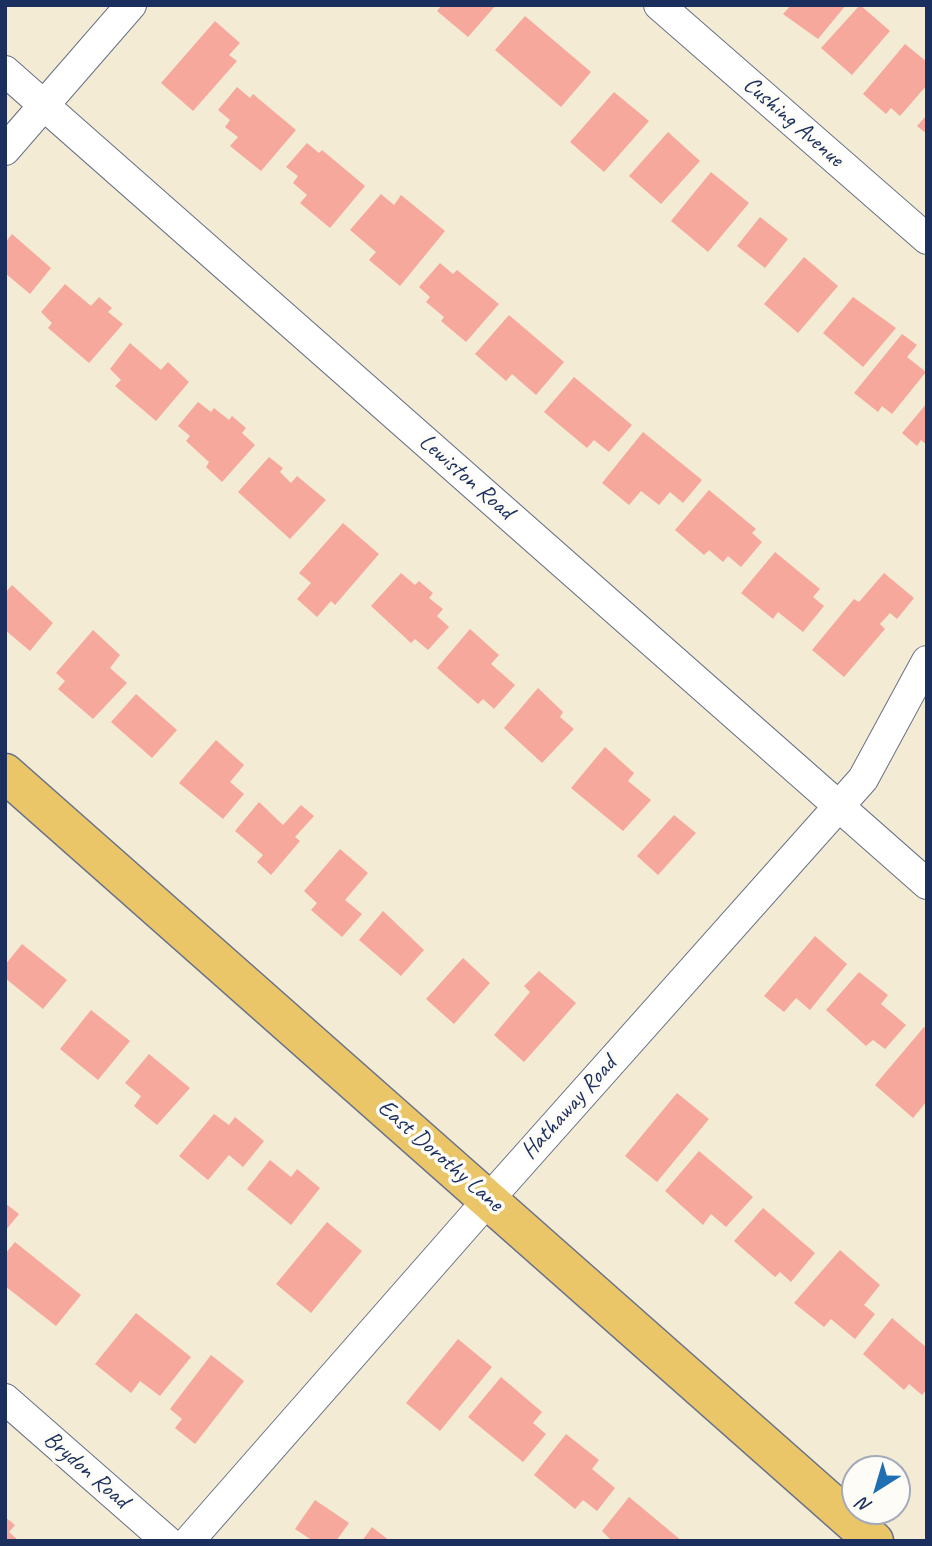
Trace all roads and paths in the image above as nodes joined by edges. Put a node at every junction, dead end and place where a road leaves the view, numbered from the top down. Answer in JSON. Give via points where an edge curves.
{"nodes":[{"id":1,"x":131,"y":5,"type":"edge"},
{"id":2,"x":659,"y":5,"type":"edge"},
{"id":3,"x":5,"y":71,"type":"edge"},
{"id":4,"x":45,"y":106,"type":"junction"},
{"id":5,"x":5,"y":149,"type":"edge"},
{"id":6,"x":927,"y":239,"type":"edge"},
{"id":7,"x":927,"y":661,"type":"edge"},
{"id":8,"x":5,"y":773,"type":"edge"},
{"id":9,"x":838,"y":806,"type":"junction"},
{"id":10,"x":927,"y":884,"type":"edge"},
{"id":11,"x":489,"y":1199,"type":"junction"},
{"id":12,"x":5,"y":1399,"type":"edge"},
{"id":13,"x":167,"y":1541,"type":"edge"},
{"id":14,"x":189,"y":1541,"type":"edge"},
{"id":15,"x":874,"y":1541,"type":"edge"}],
"edges":[{"from":1,"to":4,"type":"street"},
{"from":2,"to":6,"type":"street","name":"Cushing Avenue"},
{"from":3,"to":4,"type":"street","name":"Lewiston Road"},
{"from":4,"to":5,"type":"street"},
{"from":4,"to":9,"type":"street","name":"Lewiston Road"},
{"from":7,"to":9,"type":"street","name":"Hathaway Road","via":[[873,762]]},
{"from":8,"to":11,"type":"main road","name":"East Dorothy Lane"},
{"from":9,"to":10,"type":"street","name":"Lewiston Road"},
{"from":9,"to":11,"type":"street","name":"Hathaway Road"},
{"from":11,"to":14,"type":"street","name":"Hathaway Road"},
{"from":11,"to":15,"type":"main road","name":"East Dorothy Lane"},
{"from":12,"to":13,"type":"street","name":"Brydon Road"}]}
